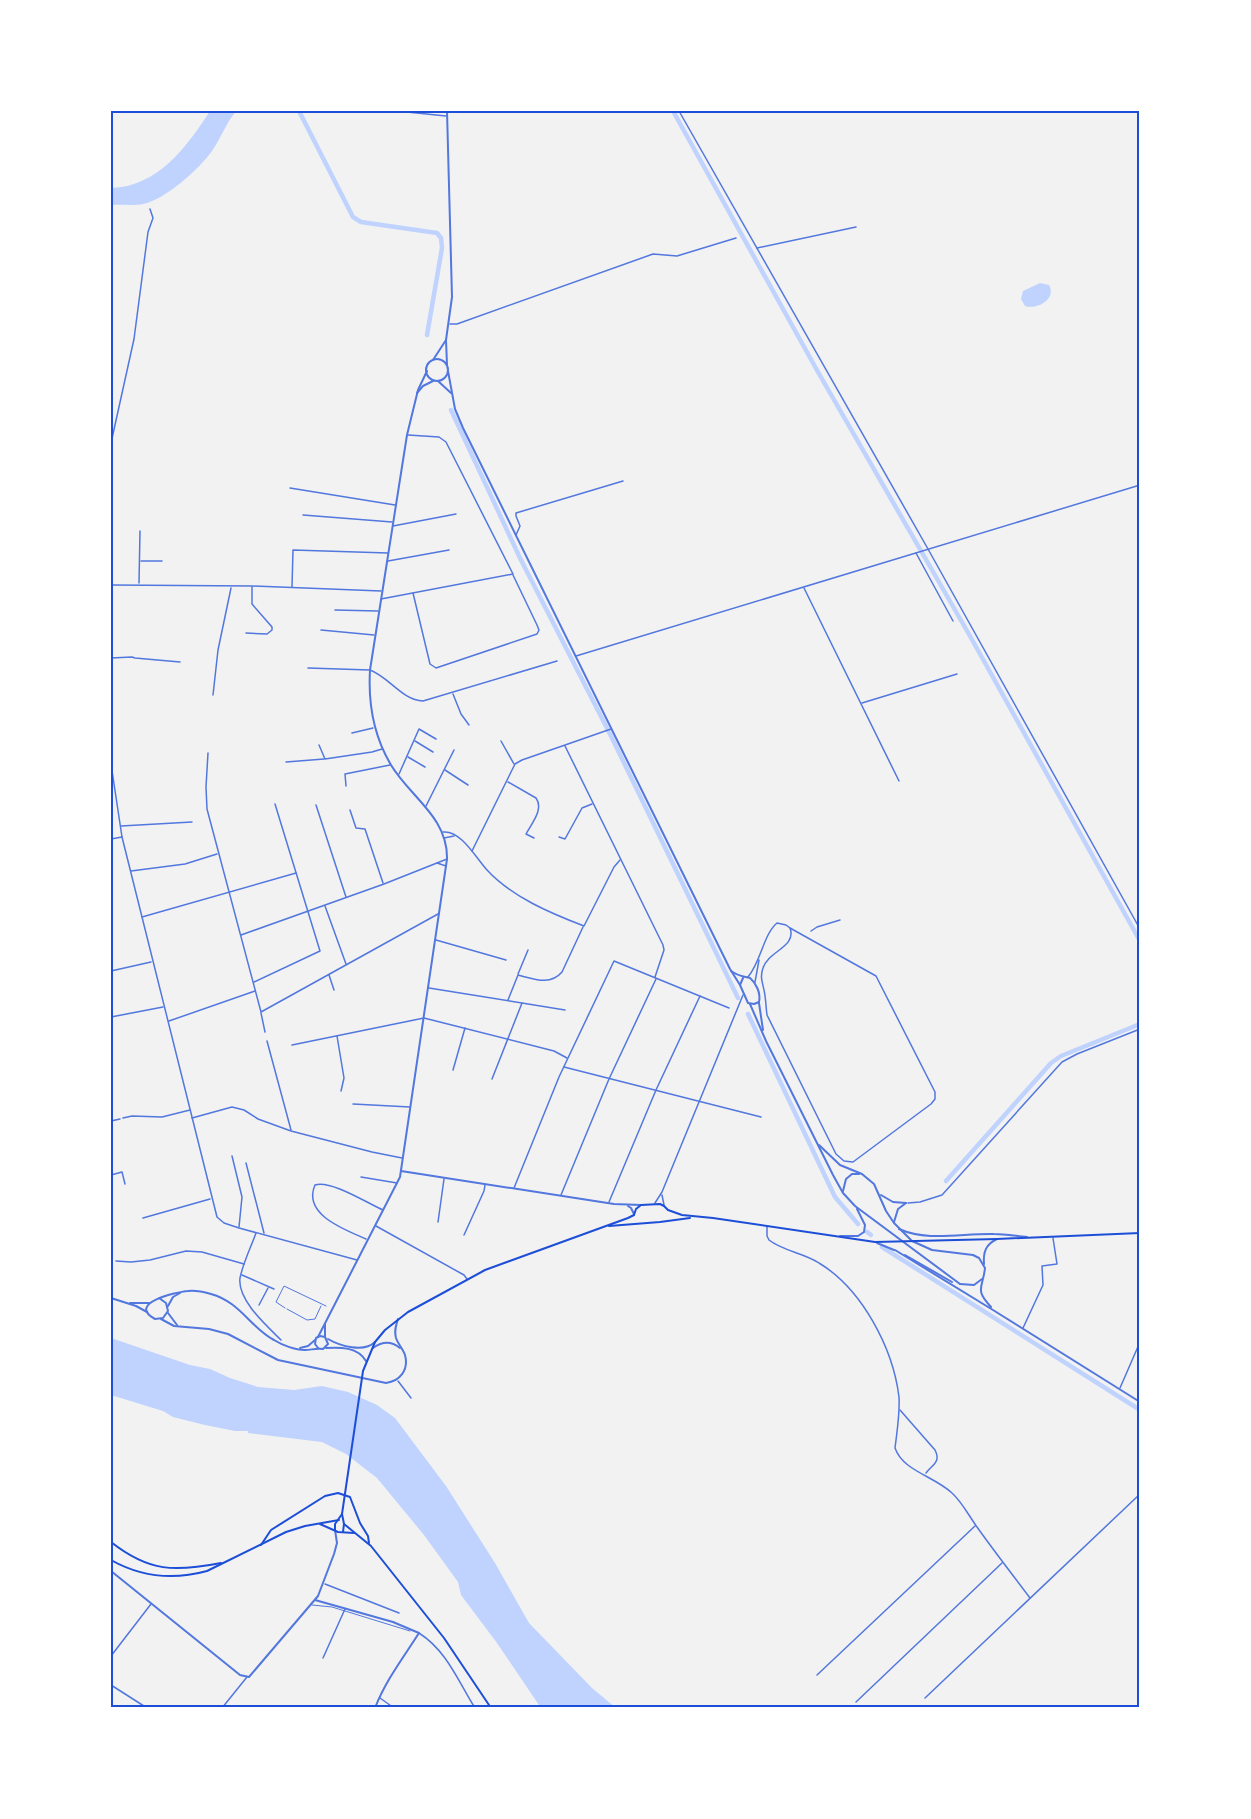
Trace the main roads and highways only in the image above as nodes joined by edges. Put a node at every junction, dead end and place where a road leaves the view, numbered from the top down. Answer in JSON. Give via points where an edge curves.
{"nodes":[{"id":1,"x":668,"y":1210,"type":"junction"},
{"id":2,"x":634,"y":1214,"type":"junction"},
{"id":3,"x":696,"y":1216,"type":"junction"},
{"id":4,"x":664,"y":1222,"type":"junction"},
{"id":5,"x":639,"y":1223,"type":"junction"},
{"id":6,"x":606,"y":1226,"type":"junction"},
{"id":7,"x":1140,"y":1233,"type":"edge"},
{"id":8,"x":342,"y":1514,"type":"junction"},
{"id":9,"x":339,"y":1520,"type":"junction"},
{"id":10,"x":319,"y":1524,"type":"junction"},
{"id":11,"x":344,"y":1524,"type":"junction"},
{"id":12,"x":335,"y":1530,"type":"junction"},
{"id":13,"x":343,"y":1532,"type":"junction"},
{"id":14,"x":354,"y":1533,"type":"junction"},
{"id":15,"x":368,"y":1536,"type":"junction"},
{"id":16,"x":364,"y":1540,"type":"junction"},
{"id":17,"x":111,"y":1542,"type":"edge"},
{"id":18,"x":369,"y":1544,"type":"junction"},
{"id":19,"x":261,"y":1545,"type":"junction"},
{"id":20,"x":111,"y":1560,"type":"edge"},
{"id":21,"x":223,"y":1563,"type":"junction"},
{"id":22,"x":491,"y":1708,"type":"edge"}],
"edges":[{"from":1,"to":2,"type":"main road","via":[[654,1204],[641,1205]]},
{"from":1,"to":3,"type":"main road"},
{"from":1,"to":4,"type":"main road"},
{"from":2,"to":5,"type":"main road"},
{"from":2,"to":6,"type":"main road"},
{"from":3,"to":4,"type":"main road"},
{"from":3,"to":7,"type":"main road","via":[[874,1242]]},
{"from":4,"to":5,"type":"main road"},
{"from":5,"to":6,"type":"main road"},
{"from":6,"to":8,"type":"main road","via":[[485,1270],[398,1318],[385,1330],[375,1342],[363,1371]]},
{"from":8,"to":9,"type":"main road"},
{"from":8,"to":11,"type":"main road"},
{"from":9,"to":10,"type":"main road"},
{"from":9,"to":12,"type":"main road"},
{"from":10,"to":12,"type":"main road"},
{"from":10,"to":19,"type":"main road","via":[[291,1530]]},
{"from":11,"to":13,"type":"main road"},
{"from":11,"to":14,"type":"main road"},
{"from":12,"to":13,"type":"main road"},
{"from":13,"to":14,"type":"main road"},
{"from":14,"to":16,"type":"main road"},
{"from":15,"to":16,"type":"main road"},
{"from":15,"to":18,"type":"main road"},
{"from":15,"to":19,"type":"main road","via":[[350,1497],[338,1492],[271,1530]]},
{"from":16,"to":18,"type":"main road"},
{"from":17,"to":21,"type":"main road","via":[[135,1558],[168,1568]]},
{"from":18,"to":22,"type":"main road","via":[[444,1638]]},
{"from":19,"to":21,"type":"main road"},
{"from":20,"to":21,"type":"main road","via":[[144,1574],[164,1576],[199,1573]]}]}
